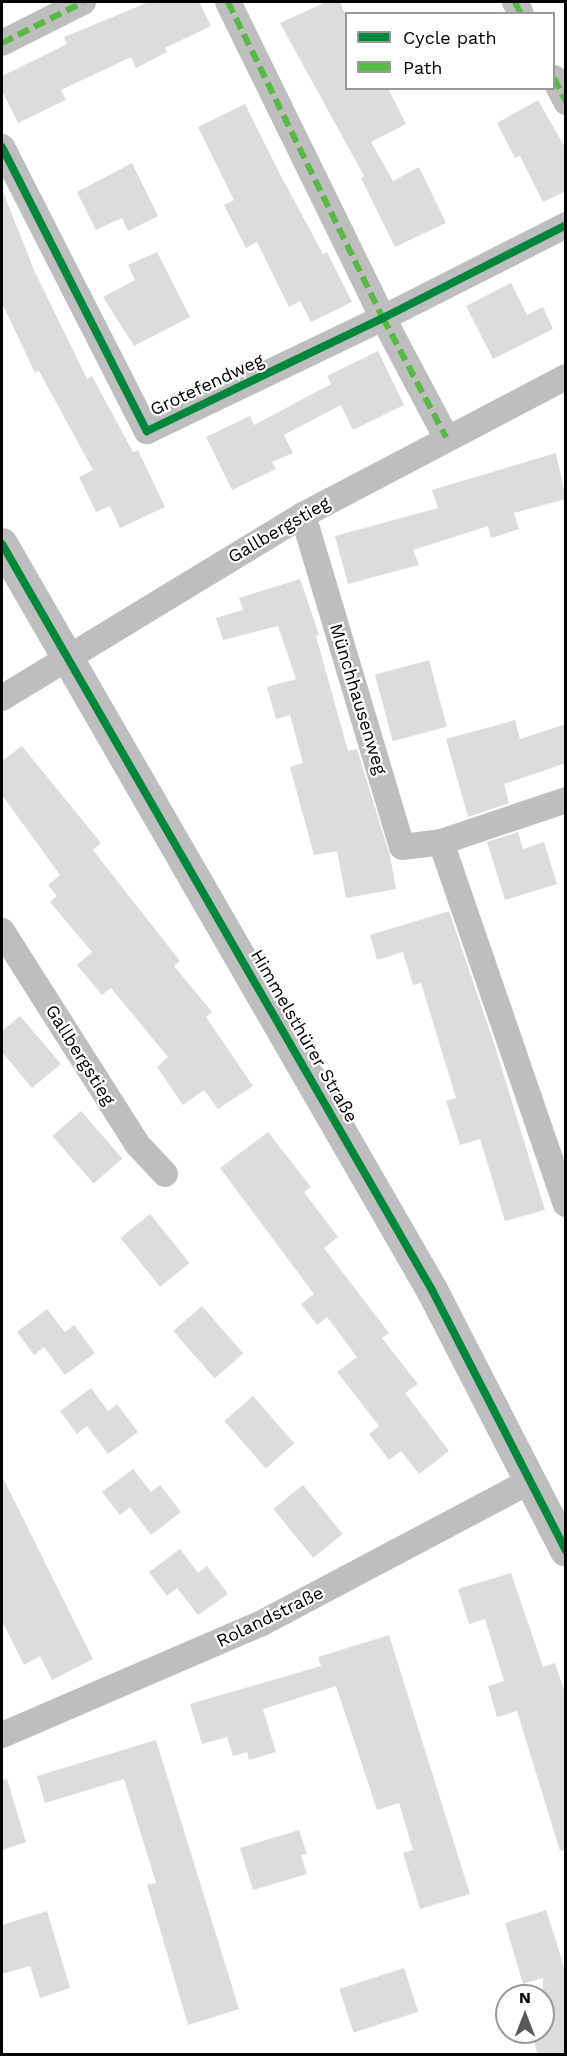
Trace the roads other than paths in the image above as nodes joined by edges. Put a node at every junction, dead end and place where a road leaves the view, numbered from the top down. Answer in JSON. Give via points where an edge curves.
{"nodes":[{"id":1,"x":83,"y":2,"type":"edge"},
{"id":2,"x":228,"y":2,"type":"edge"},
{"id":3,"x":2,"y":43,"type":"edge"},
{"id":4,"x":555,"y":80,"type":"edge"},
{"id":5,"x":566,"y":102,"type":"edge"},
{"id":6,"x":2,"y":147,"type":"edge"},
{"id":7,"x":566,"y":225,"type":"edge"},
{"id":8,"x":383,"y":318,"type":"junction"},
{"id":9,"x":566,"y":377,"type":"edge"},
{"id":10,"x":446,"y":437,"type":"junction"},
{"id":11,"x":303,"y":515,"type":"junction"},
{"id":12,"x":2,"y":544,"type":"edge"},
{"id":13,"x":67,"y":657,"type":"junction"},
{"id":14,"x":2,"y":698,"type":"edge"},
{"id":15,"x":566,"y":800,"type":"edge"},
{"id":16,"x":441,"y":842,"type":"junction"},
{"id":17,"x":2,"y":931,"type":"edge"},
{"id":18,"x":165,"y":1174,"type":"dead end"},
{"id":19,"x":566,"y":1204,"type":"edge"},
{"id":20,"x":530,"y":1481,"type":"junction"},
{"id":21,"x":566,"y":1551,"type":"edge"},
{"id":22,"x":2,"y":1735,"type":"edge"}],
"edges":[{"from":1,"to":3,"type":"street"},
{"from":2,"to":8,"type":"street"},
{"from":4,"to":5,"type":"street"},
{"from":6,"to":8,"type":"street","name":"Grotefendweg","via":[[147,431]]},
{"from":7,"to":8,"type":"street","name":"Grotefendweg"},
{"from":8,"to":10,"type":"street"},
{"from":9,"to":10,"type":"street","name":"Gallbergstieg"},
{"from":10,"to":11,"type":"street","name":"Gallbergstieg"},
{"from":11,"to":13,"type":"street","name":"Gallbergstieg"},
{"from":11,"to":16,"type":"street","name":"Münchhausenweg","via":[[402,847]]},
{"from":12,"to":13,"type":"street","name":"Himmelsthürer Straße"},
{"from":13,"to":14,"type":"street","name":"Gallbergstieg"},
{"from":13,"to":20,"type":"street","name":"Himmelsthürer Straße","via":[[432,1290]]},
{"from":15,"to":16,"type":"street","name":"Münchhausenweg"},
{"from":16,"to":19,"type":"street"},
{"from":17,"to":18,"type":"street","name":"Gallbergstieg","via":[[137,1144]]},
{"from":20,"to":21,"type":"street","name":"Himmelsthürer Straße"},
{"from":20,"to":22,"type":"street","name":"Rolandstraße","via":[[262,1623]]}]}
